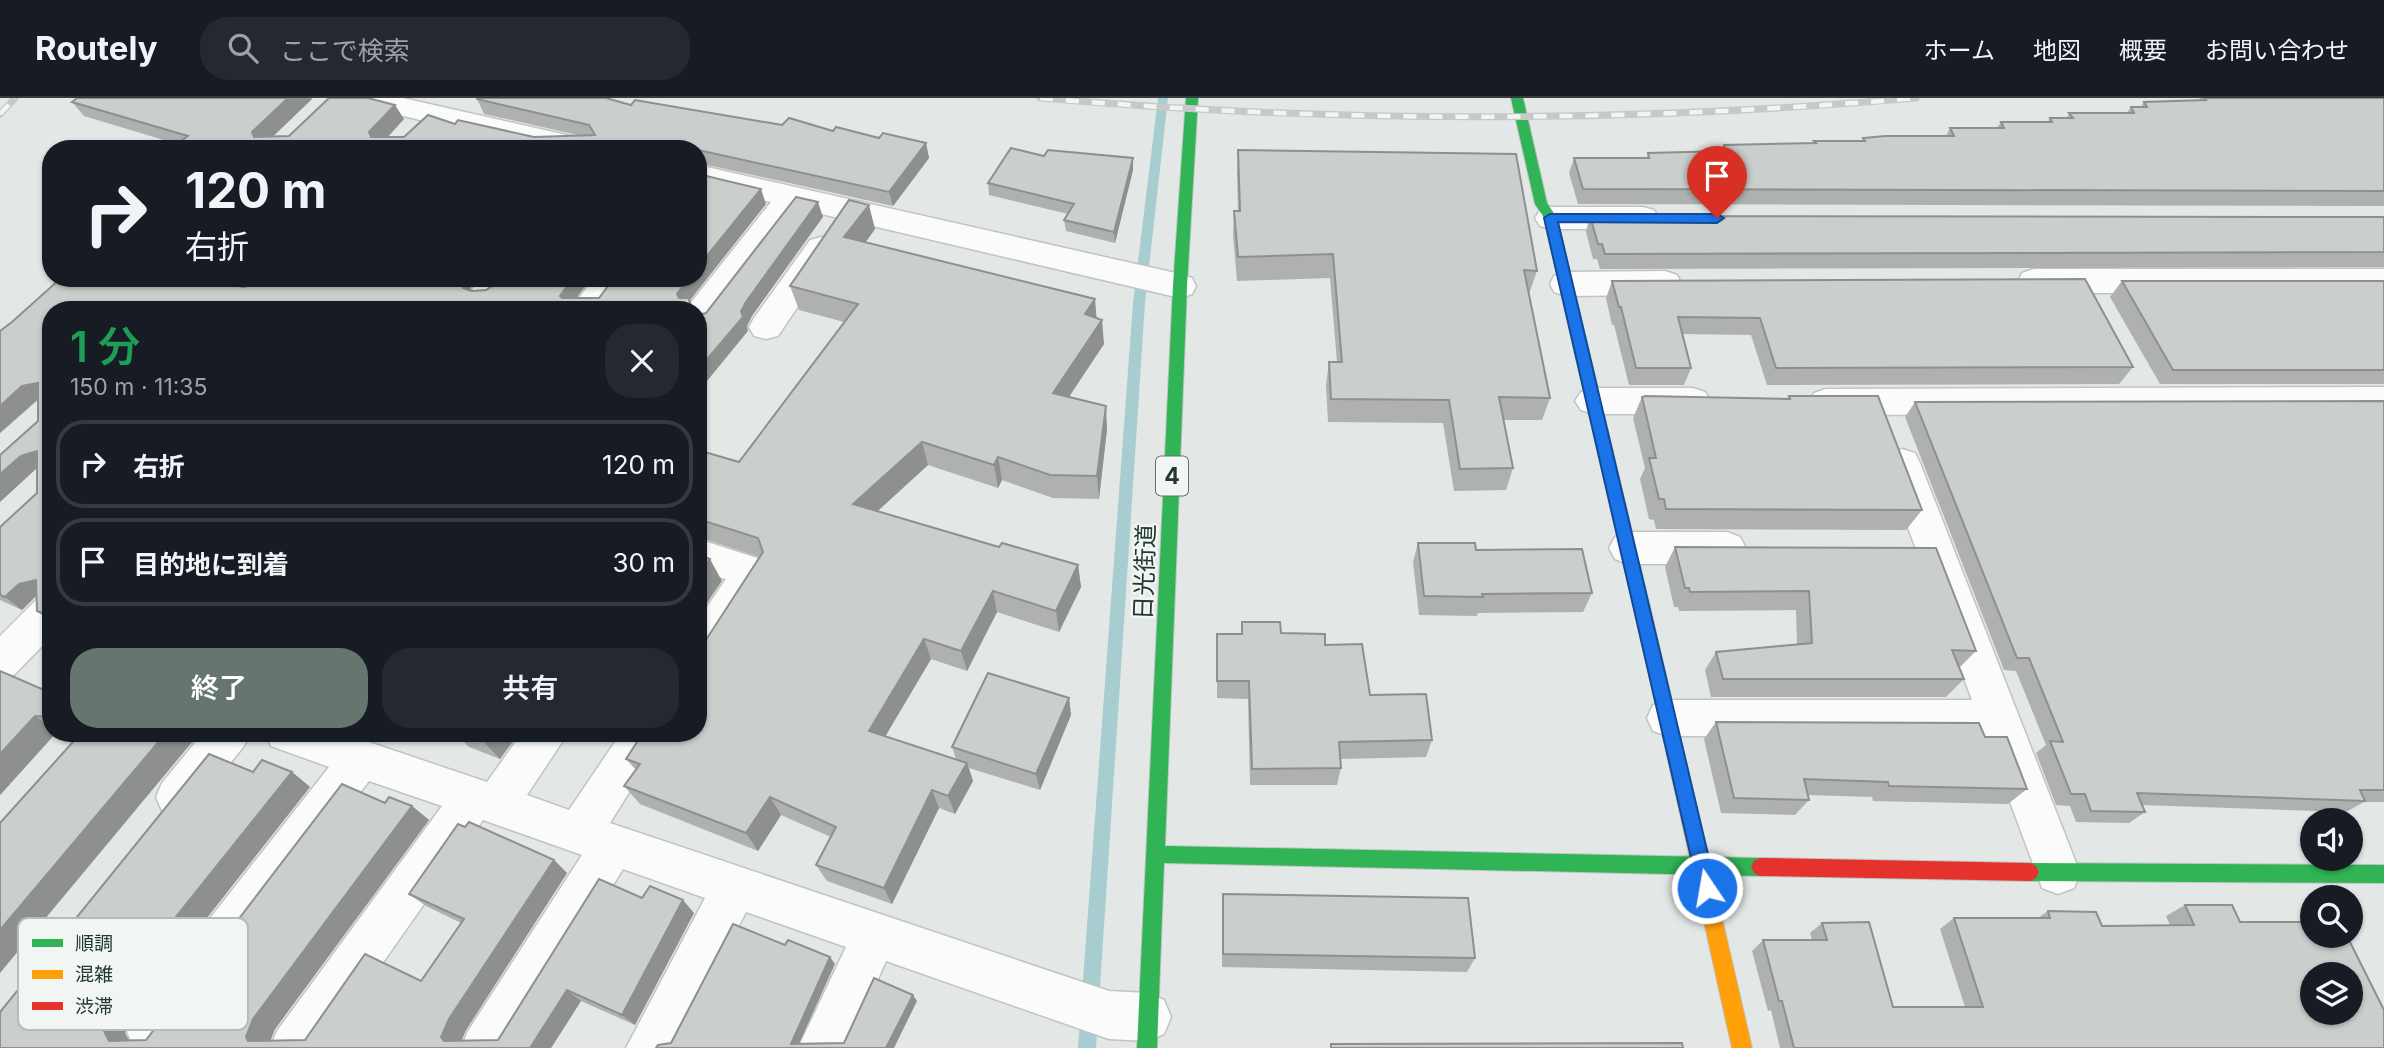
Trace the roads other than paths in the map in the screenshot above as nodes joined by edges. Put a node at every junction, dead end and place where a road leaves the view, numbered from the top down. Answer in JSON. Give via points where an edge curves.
{"nodes":[{"id":1,"x":363,"y":98,"type":"edge"},
{"id":2,"x":1192,"y":98,"type":"edge"},
{"id":3,"x":1517,"y":98,"type":"edge"},
{"id":4,"x":430,"y":114,"type":"junction"},
{"id":5,"x":404,"y":140,"type":"edge"},
{"id":6,"x":505,"y":140,"type":"edge"},
{"id":7,"x":707,"y":177,"type":"edge"},
{"id":8,"x":792,"y":197,"type":"junction"},
{"id":9,"x":848,"y":209,"type":"junction"},
{"id":10,"x":1550,"y":218,"type":"junction"},
{"id":11,"x":1676,"y":218,"type":"edge"},
{"id":12,"x":1998,"y":281,"type":"edge"},
{"id":13,"x":2082,"y":281,"type":"junction"},
{"id":14,"x":2384,"y":281,"type":"edge"},
{"id":15,"x":1692,"y":283,"type":"edge"},
{"id":16,"x":1566,"y":284,"type":"junction"},
{"id":17,"x":1180,"y":286,"type":"junction"},
{"id":18,"x":606,"y":287,"type":"edge"},
{"id":19,"x":594,"y":301,"type":"edge"},
{"id":20,"x":707,"y":306,"type":"edge"},
{"id":21,"x":2102,"y":317,"type":"edge"},
{"id":22,"x":766,"y":327,"type":"dead end"},
{"id":23,"x":2128,"y":365,"type":"edge"},
{"id":24,"x":2148,"y":400,"type":"junction"},
{"id":25,"x":2384,"y":400,"type":"edge"},
{"id":26,"x":1593,"y":401,"type":"junction"},
{"id":27,"x":1729,"y":401,"type":"edge"},
{"id":28,"x":1797,"y":401,"type":"edge"},
{"id":29,"x":1879,"y":402,"type":"junction"},
{"id":30,"x":1628,"y":548,"type":"junction"},
{"id":31,"x":1767,"y":548,"type":"edge"},
{"id":32,"x":1892,"y":549,"type":"edge"},
{"id":33,"x":1933,"y":549,"type":"junction"},
{"id":34,"x":707,"y":558,"type":"edge"},
{"id":35,"x":42,"y":621,"type":"edge"},
{"id":36,"x":707,"y":640,"type":"edge"},
{"id":37,"x":18,"y":648,"type":"edge"},
{"id":38,"x":1668,"y":718,"type":"junction"},
{"id":39,"x":1999,"y":719,"type":"junction"},
{"id":40,"x":222,"y":742,"type":"edge"},
{"id":41,"x":312,"y":742,"type":"edge"},
{"id":42,"x":539,"y":742,"type":"edge"},
{"id":43,"x":641,"y":742,"type":"edge"},
{"id":44,"x":360,"y":759,"type":"junction"},
{"id":45,"x":485,"y":801,"type":"junction"},
{"id":46,"x":150,"y":830,"type":"edge"},
{"id":47,"x":596,"y":839,"type":"junction"},
{"id":48,"x":1156,"y":854,"type":"junction"},
{"id":49,"x":1702,"y":867,"type":"junction"},
{"id":50,"x":2059,"y":873,"type":"junction"},
{"id":51,"x":2384,"y":874,"type":"edge"},
{"id":52,"x":735,"y":887,"type":"junction"},
{"id":53,"x":238,"y":918,"type":"edge"},
{"id":54,"x":874,"y":935,"type":"junction"},
{"id":55,"x":1147,"y":1032,"type":"edge"},
{"id":56,"x":294,"y":1048,"type":"edge"},
{"id":57,"x":485,"y":1048,"type":"edge"},
{"id":58,"x":650,"y":1048,"type":"edge"},
{"id":59,"x":822,"y":1048,"type":"edge"},
{"id":60,"x":1742,"y":1048,"type":"edge"}],
"edges":[{"from":1,"to":4,"type":"street"},
{"from":2,"to":17,"type":"main road","name":"日光街道","number":"4"},
{"from":3,"to":10,"type":"main road","via":[[1541,204]]},
{"from":4,"to":5,"type":"street"},
{"from":4,"to":6,"type":"street"},
{"from":7,"to":8,"type":"street"},
{"from":8,"to":9,"type":"street"},
{"from":8,"to":20,"type":"street"},
{"from":9,"to":17,"type":"street"},
{"from":9,"to":22,"type":"street"},
{"from":10,"to":11,"type":"street"},
{"from":10,"to":16,"type":"main road"},
{"from":12,"to":13,"type":"street"},
{"from":13,"to":14,"type":"street"},
{"from":13,"to":21,"type":"street"},
{"from":15,"to":16,"type":"street"},
{"from":16,"to":26,"type":"main road"},
{"from":17,"to":48,"type":"main road","name":"日光街道","number":"4"},
{"from":18,"to":19,"type":"street"},
{"from":23,"to":24,"type":"street"},
{"from":24,"to":25,"type":"street"},
{"from":24,"to":29,"type":"street"},
{"from":26,"to":27,"type":"street"},
{"from":26,"to":30,"type":"main road"},
{"from":28,"to":29,"type":"street"},
{"from":29,"to":33,"type":"street"},
{"from":30,"to":31,"type":"street"},
{"from":30,"to":38,"type":"main road"},
{"from":32,"to":33,"type":"street"},
{"from":33,"to":39,"type":"street"},
{"from":34,"to":36,"type":"street","via":[[752,572]]},
{"from":35,"to":37,"type":"street"},
{"from":38,"to":39,"type":"street"},
{"from":38,"to":49,"type":"main road"},
{"from":39,"to":50,"type":"street"},
{"from":40,"to":46,"type":"street"},
{"from":41,"to":44,"type":"street"},
{"from":42,"to":45,"type":"street"},
{"from":43,"to":47,"type":"street"},
{"from":44,"to":45,"type":"street"},
{"from":44,"to":53,"type":"street"},
{"from":45,"to":47,"type":"street"},
{"from":45,"to":56,"type":"street"},
{"from":47,"to":52,"type":"street"},
{"from":47,"to":57,"type":"street"},
{"from":48,"to":49,"type":"main road"},
{"from":48,"to":55,"type":"main road","name":"日光街道","number":"4"},
{"from":49,"to":50,"type":"main road"},
{"from":49,"to":60,"type":"main road"},
{"from":50,"to":51,"type":"main road"},
{"from":52,"to":54,"type":"street"},
{"from":52,"to":58,"type":"street"},
{"from":54,"to":55,"type":"street"},
{"from":54,"to":59,"type":"street"}]}
